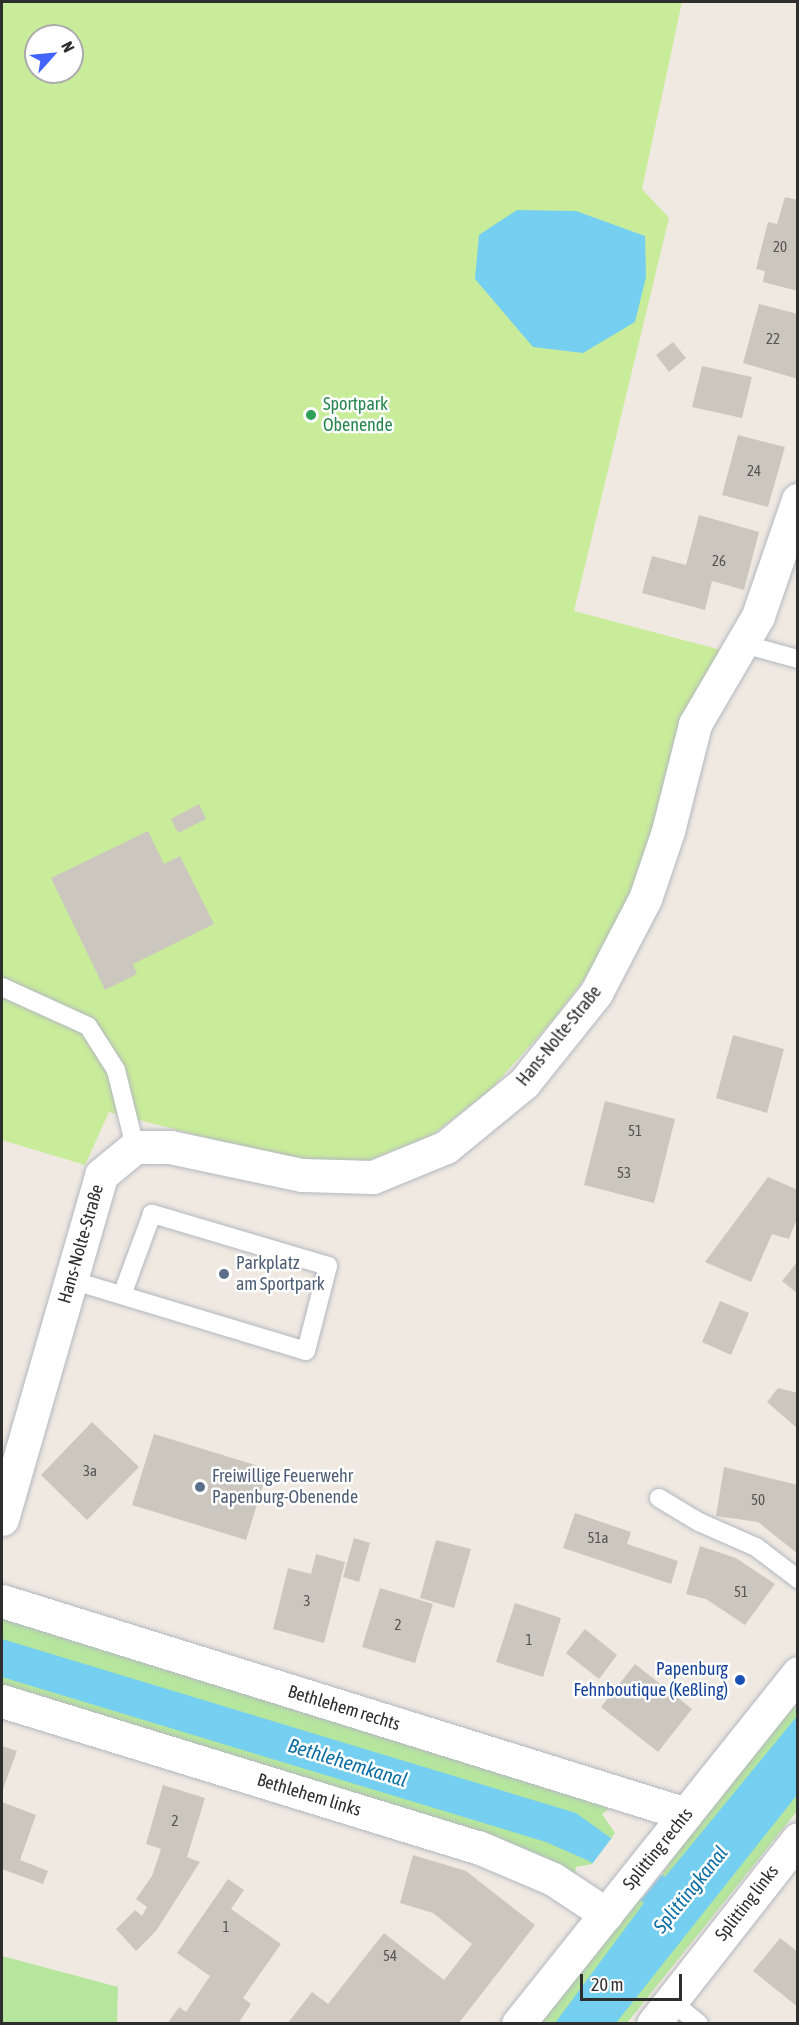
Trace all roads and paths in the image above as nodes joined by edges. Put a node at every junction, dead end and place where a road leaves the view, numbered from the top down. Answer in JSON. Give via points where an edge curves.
{"nodes":[{"id":1,"x":798,"y":500,"type":"edge"},
{"id":2,"x":743,"y":644,"type":"junction"},
{"id":3,"x":798,"y":659,"type":"edge"},
{"id":4,"x":2,"y":987,"type":"edge"},
{"id":5,"x":135,"y":1148,"type":"junction"},
{"id":6,"x":71,"y":1280,"type":"junction"},
{"id":7,"x":122,"y":1295,"type":"junction"},
{"id":8,"x":658,"y":1498,"type":"dead end"},
{"id":9,"x":2,"y":1519,"type":"edge"},
{"id":10,"x":798,"y":1579,"type":"edge"},
{"id":11,"x":2,"y":1601,"type":"edge"},
{"id":12,"x":798,"y":1673,"type":"edge"},
{"id":13,"x":2,"y":1701,"type":"edge"},
{"id":14,"x":686,"y":1814,"type":"junction"},
{"id":15,"x":798,"y":1839,"type":"edge"},
{"id":16,"x":616,"y":1902,"type":"junction"},
{"id":17,"x":662,"y":2012,"type":"edge"},
{"id":18,"x":518,"y":2024,"type":"edge"},
{"id":19,"x":699,"y":2024,"type":"edge"}],
"edges":[{"from":1,"to":2,"type":"street","name":"Hans-Nolte-Straße","via":[[758,616]]},
{"from":2,"to":3,"type":"lane"},
{"from":2,"to":5,"type":"street","name":"Hans-Nolte-Straße","via":[[695,724],[668,831],[645,899],[596,993],[515,1090],[446,1147],[373,1177],[302,1175],[170,1147]]},
{"from":4,"to":5,"type":"lane","via":[[88,1026],[116,1070]]},
{"from":5,"to":6,"type":"street","name":"Hans-Nolte-Straße","via":[[101,1175]]},
{"from":6,"to":7,"type":"lane"},
{"from":6,"to":9,"type":"street","name":"Hans-Nolte-Straße"},
{"from":7,"to":7,"type":"lane","via":[[306,1351],[328,1266],[152,1214]]},
{"from":8,"to":10,"type":"lane","via":[[699,1522],[756,1547]]},
{"from":11,"to":14,"type":"street","name":"Bethlehem rechts"},
{"from":12,"to":14,"type":"street","name":"Splitting rechts"},
{"from":13,"to":16,"type":"street","name":"Bethlehem links","via":[[478,1847]]},
{"from":14,"to":16,"type":"street","name":"Splitting rechts"},
{"from":15,"to":17,"type":"street","name":"Splitting links"},
{"from":16,"to":18,"type":"street","name":"Splitting rechts"},
{"from":17,"to":19,"type":"lane"}]}
